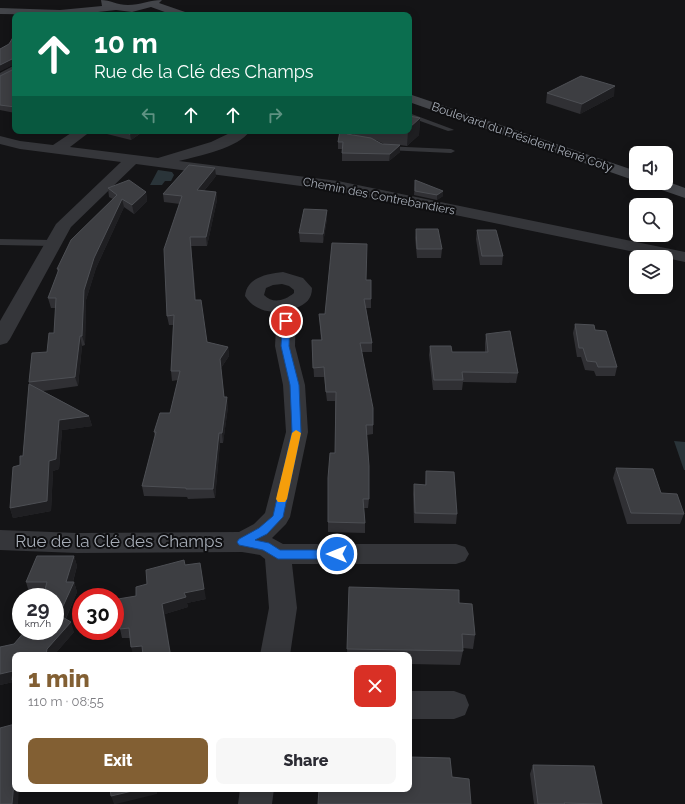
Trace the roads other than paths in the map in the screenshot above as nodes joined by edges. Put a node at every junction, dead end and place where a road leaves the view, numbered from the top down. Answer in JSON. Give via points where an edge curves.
{"nodes":[{"id":1,"x":105,"y":1,"type":"edge"},
{"id":2,"x":154,"y":2,"type":"edge"},
{"id":3,"x":118,"y":7,"type":"junction"},
{"id":4,"x":139,"y":7,"type":"junction"},
{"id":5,"x":0,"y":11,"type":"edge"},
{"id":6,"x":41,"y":12,"type":"junction"},
{"id":7,"x":155,"y":12,"type":"edge"},
{"id":8,"x":177,"y":12,"type":"edge"},
{"id":9,"x":12,"y":71,"type":"edge"},
{"id":10,"x":0,"y":78,"type":"edge"},
{"id":11,"x":412,"y":99,"type":"edge"},
{"id":12,"x":412,"y":116,"type":"edge"},
{"id":13,"x":450,"y":130,"type":"dead end"},
{"id":14,"x":80,"y":134,"type":"edge"},
{"id":15,"x":239,"y":134,"type":"edge"},
{"id":16,"x":0,"y":140,"type":"edge"},
{"id":17,"x":377,"y":145,"type":"edge"},
{"id":18,"x":57,"y":149,"type":"junction"},
{"id":19,"x":451,"y":151,"type":"dead end"},
{"id":20,"x":132,"y":160,"type":"junction"},
{"id":21,"x":157,"y":163,"type":"junction"},
{"id":22,"x":629,"y":174,"type":"edge"},
{"id":23,"x":673,"y":189,"type":"edge"},
{"id":24,"x":685,"y":193,"type":"edge"},
{"id":25,"x":0,"y":242,"type":"edge"},
{"id":26,"x":52,"y":243,"type":"junction"},
{"id":27,"x":685,"y":257,"type":"edge"},
{"id":28,"x":287,"y":305,"type":"dead end"},
{"id":29,"x":0,"y":339,"type":"edge"},
{"id":30,"x":0,"y":540,"type":"edge"},
{"id":31,"x":242,"y":542,"type":"junction"},
{"id":32,"x":278,"y":554,"type":"junction"},
{"id":33,"x":456,"y":554,"type":"dead end"},
{"id":34,"x":276,"y":652,"type":"edge"},
{"id":35,"x":412,"y":705,"type":"edge"},
{"id":36,"x":454,"y":705,"type":"dead end"},
{"id":37,"x":257,"y":792,"type":"edge"},
{"id":38,"x":255,"y":804,"type":"edge"}],
"edges":[{"from":1,"to":3,"type":"main road"},
{"from":1,"to":6,"type":"main road"},
{"from":2,"to":4,"type":"main road"},
{"from":2,"to":8,"type":"main road"},
{"from":3,"to":4,"type":"main road"},
{"from":3,"to":6,"type":"main road"},
{"from":4,"to":7,"type":"main road"},
{"from":5,"to":6,"type":"main road"},
{"from":9,"to":10,"type":"street"},
{"from":11,"to":22,"type":"main road","name":"Boulevard du Président René Coty"},
{"from":12,"to":13,"type":"lane"},
{"from":14,"to":18,"type":"street"},
{"from":15,"to":21,"type":"street","via":[[213,146]]},
{"from":16,"to":18,"type":"street","name":"Chemin des Contrebandiers"},
{"from":17,"to":19,"type":"lane","via":[[382,148]]},
{"from":18,"to":20,"type":"street","name":"Chemin des Contrebandiers"},
{"from":20,"to":21,"type":"street","name":"Chemin des Contrebandiers"},
{"from":20,"to":26,"type":"street","via":[[64,224]]},
{"from":21,"to":27,"type":"street","name":"Chemin des Contrebandiers","via":[[338,186]]},
{"from":23,"to":24,"type":"main road"},
{"from":25,"to":26,"type":"lane"},
{"from":26,"to":29,"type":"street"},
{"from":28,"to":31,"type":"street","via":[[285,346],[294,385],[297,432],[277,517],[263,531]]},
{"from":30,"to":31,"type":"street","name":"Rue de la Clé des Champs","via":[[77,543]]},
{"from":31,"to":32,"type":"street","name":"Rue de la Clé des Champs","via":[[266,546]]},
{"from":32,"to":33,"type":"street"},
{"from":32,"to":34,"type":"street","via":[[283,608]]},
{"from":35,"to":36,"type":"street"},
{"from":37,"to":38,"type":"street"}]}
